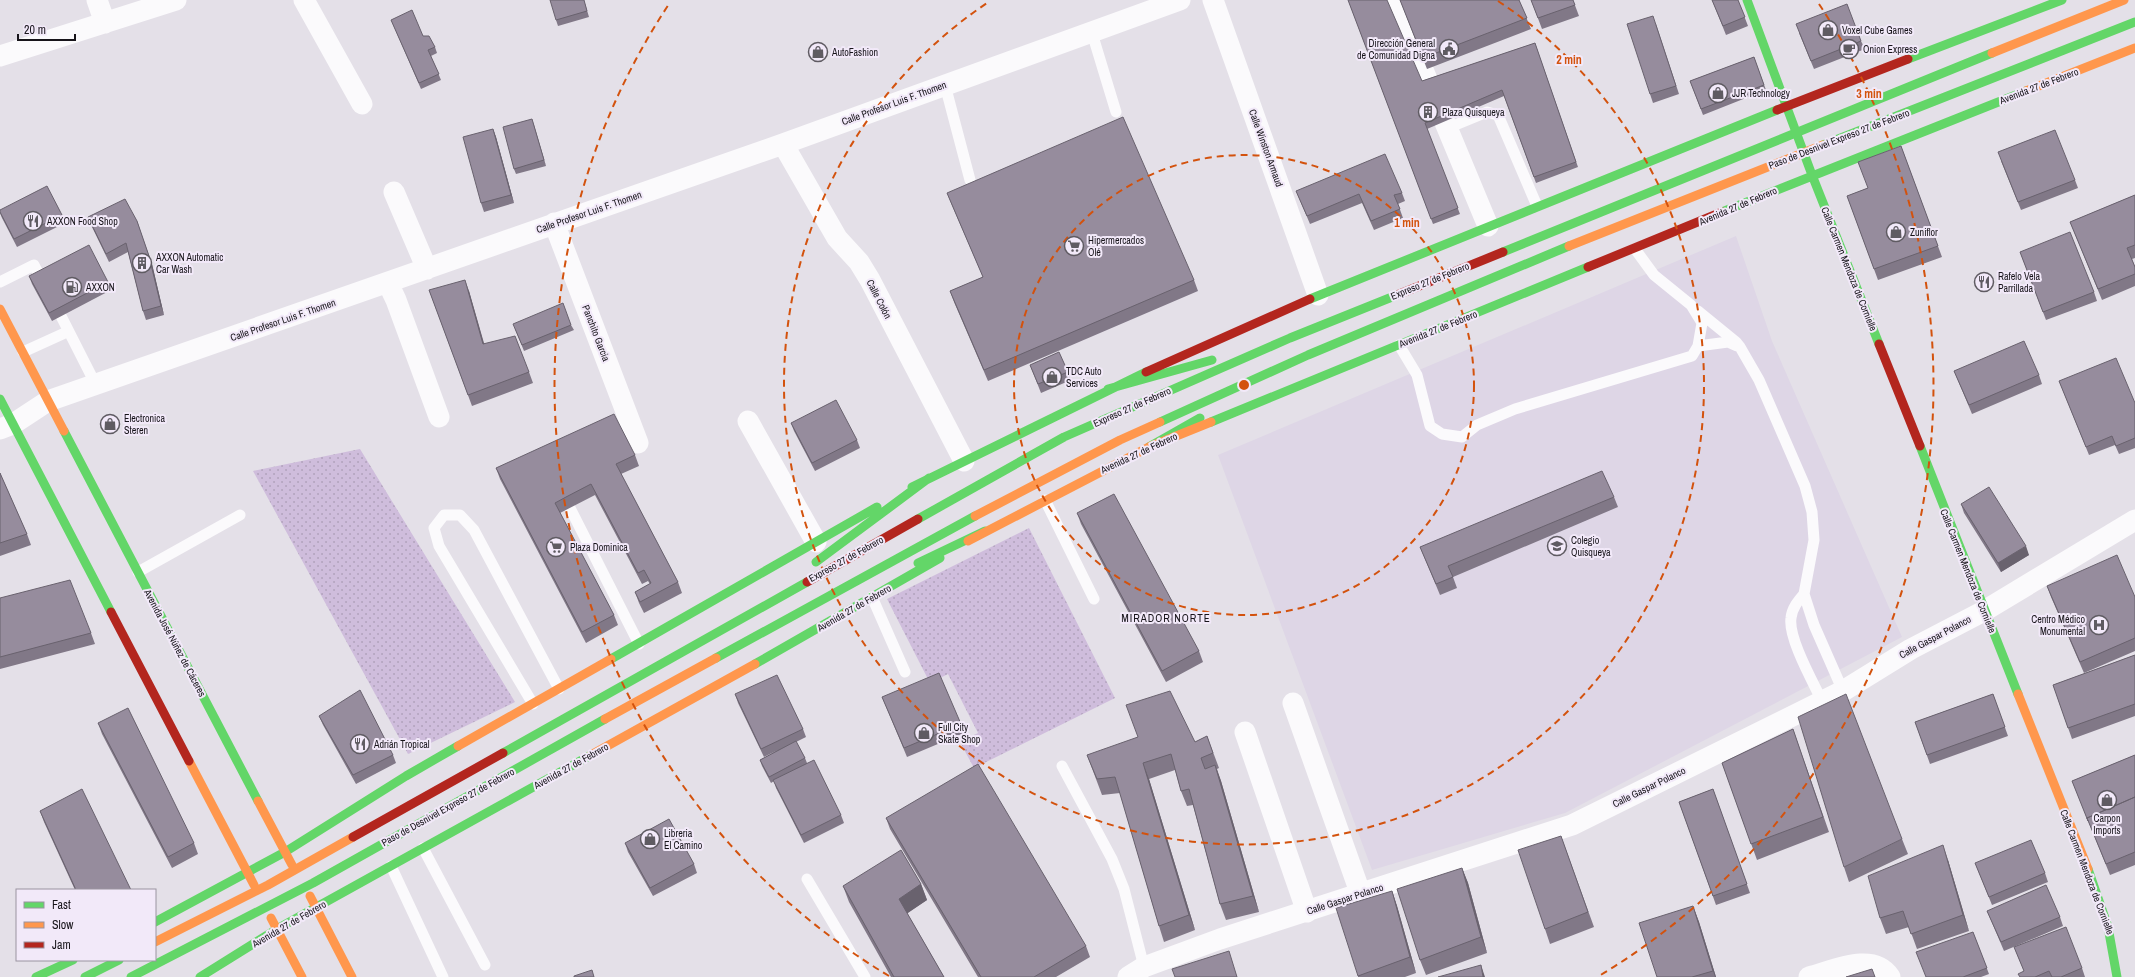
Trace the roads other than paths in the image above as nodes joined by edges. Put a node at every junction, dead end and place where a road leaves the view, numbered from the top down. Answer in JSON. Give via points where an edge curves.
{"nodes":[{"id":1,"x":97,"y":0,"type":"edge"},
{"id":2,"x":176,"y":0,"type":"edge"},
{"id":3,"x":304,"y":0,"type":"edge"},
{"id":4,"x":1180,"y":0,"type":"edge"},
{"id":5,"x":1214,"y":0,"type":"edge"},
{"id":6,"x":1394,"y":0,"type":"edge"},
{"id":7,"x":1747,"y":0,"type":"edge"},
{"id":8,"x":2062,"y":0,"type":"edge"},
{"id":9,"x":2124,"y":0,"type":"edge"},
{"id":10,"x":2135,"y":22,"type":"edge"},
{"id":11,"x":105,"y":23,"type":"junction"},
{"id":12,"x":1092,"y":33,"type":"junction"},
{"id":13,"x":2135,"y":48,"type":"edge"},
{"id":14,"x":0,"y":56,"type":"edge"},
{"id":15,"x":945,"y":85,"type":"junction"},
{"id":16,"x":362,"y":104,"type":"dead end"},
{"id":17,"x":1787,"y":110,"type":"junction"},
{"id":18,"x":1116,"y":112,"type":"dead end"},
{"id":19,"x":1448,"y":128,"type":"junction"},
{"id":20,"x":783,"y":144,"type":"junction"},
{"id":21,"x":1810,"y":171,"type":"junction"},
{"id":22,"x":970,"y":180,"type":"dead end"},
{"id":23,"x":394,"y":192,"type":"dead end"},
{"id":24,"x":1537,"y":206,"type":"junction"},
{"id":25,"x":554,"y":224,"type":"junction"},
{"id":26,"x":1488,"y":226,"type":"junction"},
{"id":27,"x":1537,"y":238,"type":"joint"},
{"id":28,"x":1635,"y":249,"type":"junction"},
{"id":29,"x":1543,"y":256,"type":"joint"},
{"id":30,"x":427,"y":269,"type":"junction"},
{"id":31,"x":41,"y":280,"type":"edge"},
{"id":32,"x":0,"y":282,"type":"edge"},
{"id":33,"x":388,"y":283,"type":"junction"},
{"id":34,"x":1318,"y":295,"type":"junction"},
{"id":35,"x":1691,"y":305,"type":"junction"},
{"id":36,"x":0,"y":309,"type":"edge"},
{"id":37,"x":61,"y":316,"type":"edge"},
{"id":38,"x":67,"y":332,"type":"junction"},
{"id":39,"x":1290,"y":338,"type":"junction"},
{"id":40,"x":1399,"y":345,"type":"junction"},
{"id":41,"x":1698,"y":346,"type":"junction"},
{"id":42,"x":1740,"y":347,"type":"junction"},
{"id":43,"x":23,"y":352,"type":"junction"},
{"id":44,"x":1308,"y":355,"type":"junction"},
{"id":45,"x":96,"y":385,"type":"junction"},
{"id":46,"x":1108,"y":388,"type":"junction"},
{"id":47,"x":0,"y":399,"type":"edge"},
{"id":48,"x":48,"y":401,"type":"junction"},
{"id":49,"x":1225,"y":403,"type":"dead end"},
{"id":50,"x":1211,"y":411,"type":"dead end"},
{"id":51,"x":439,"y":417,"type":"dead end"},
{"id":52,"x":748,"y":421,"type":"dead end"},
{"id":53,"x":6,"y":426,"type":"edge"},
{"id":54,"x":1149,"y":447,"type":"junction"},
{"id":55,"x":635,"y":448,"type":"dead end"},
{"id":56,"x":964,"y":461,"type":"junction"},
{"id":57,"x":929,"y":478,"type":"junction"},
{"id":58,"x":1045,"y":500,"type":"junction"},
{"id":59,"x":570,"y":508,"type":"edge"},
{"id":60,"x":240,"y":515,"type":"dead end"},
{"id":61,"x":2135,"y":520,"type":"edge"},
{"id":62,"x":985,"y":531,"type":"junction"},
{"id":63,"x":816,"y":542,"type":"junction"},
{"id":64,"x":809,"y":568,"type":"dead end"},
{"id":65,"x":138,"y":572,"type":"junction"},
{"id":66,"x":892,"y":574,"type":"dead end"},
{"id":67,"x":796,"y":577,"type":"dead end"},
{"id":68,"x":870,"y":584,"type":"dead end"},
{"id":69,"x":1804,"y":594,"type":"junction"},
{"id":70,"x":872,"y":597,"type":"junction"},
{"id":71,"x":1094,"y":599,"type":"dead end"},
{"id":72,"x":1984,"y":610,"type":"junction"},
{"id":73,"x":746,"y":615,"type":"junction"},
{"id":74,"x":762,"y":634,"type":"junction"},
{"id":75,"x":639,"y":644,"type":"junction"},
{"id":76,"x":905,"y":672,"type":"dead end"},
{"id":77,"x":559,"y":689,"type":"junction"},
{"id":78,"x":1843,"y":691,"type":"junction"},
{"id":79,"x":1822,"y":702,"type":"junction"},
{"id":80,"x":1293,"y":703,"type":"dead end"},
{"id":81,"x":533,"y":704,"type":"junction"},
{"id":82,"x":1245,"y":732,"type":"dead end"},
{"id":83,"x":1062,"y":766,"type":"dead end"},
{"id":84,"x":423,"y":848,"type":"junction"},
{"id":85,"x":287,"y":856,"type":"junction"},
{"id":86,"x":391,"y":866,"type":"junction"},
{"id":87,"x":249,"y":876,"type":"junction"},
{"id":88,"x":807,"y":879,"type":"dead end"},
{"id":89,"x":1361,"y":895,"type":"junction"},
{"id":90,"x":315,"y":905,"type":"junction"},
{"id":91,"x":1307,"y":912,"type":"junction"},
{"id":92,"x":156,"y":922,"type":"edge"},
{"id":93,"x":276,"y":926,"type":"junction"},
{"id":94,"x":156,"y":941,"type":"edge"},
{"id":95,"x":71,"y":961,"type":"edge"},
{"id":96,"x":117,"y":961,"type":"edge"},
{"id":97,"x":485,"y":965,"type":"dead end"},
{"id":98,"x":1140,"y":974,"type":"edge"},
{"id":99,"x":36,"y":977,"type":"edge"},
{"id":100,"x":85,"y":977,"type":"edge"},
{"id":101,"x":131,"y":977,"type":"edge"},
{"id":102,"x":200,"y":977,"type":"edge"},
{"id":103,"x":302,"y":977,"type":"edge"},
{"id":104,"x":352,"y":977,"type":"edge"},
{"id":105,"x":443,"y":977,"type":"edge"},
{"id":106,"x":865,"y":977,"type":"edge"},
{"id":107,"x":1809,"y":977,"type":"edge"},
{"id":108,"x":1890,"y":977,"type":"edge"},
{"id":109,"x":2117,"y":977,"type":"edge"}],
"edges":[{"from":1,"to":11,"type":"street"},
{"from":2,"to":11,"type":"street"},
{"from":3,"to":16,"type":"street"},
{"from":4,"to":12,"type":"street","name":"Calle Profesor Luis F. Thomen"},
{"from":5,"to":34,"type":"street","name":"Calle Winston Armaud"},
{"from":6,"to":19,"type":"street"},
{"from":7,"to":17,"type":"main road"},
{"from":8,"to":17,"type":"main road"},
{"from":9,"to":27,"type":"main road","name":"Paso de Desnivel Expreso 27 de Febrero"},
{"from":10,"to":29,"type":"main road","name":"Paso de Desnivel Expreso 27 de Febrero"},
{"from":11,"to":14,"type":"street"},
{"from":12,"to":15,"type":"street","name":"Calle Profesor Luis F. Thomen"},
{"from":12,"to":18,"type":"lane"},
{"from":13,"to":21,"type":"main road","name":"Avenida 27 de Febrero"},
{"from":15,"to":20,"type":"street","name":"Calle Profesor Luis F. Thomen"},
{"from":15,"to":22,"type":"lane"},
{"from":17,"to":21,"type":"main road","name":"Calle Carmen Mendoza de Cornielle"},
{"from":17,"to":24,"type":"main road"},
{"from":19,"to":24,"type":"lane","via":[[1487,112],[1498,115]]},
{"from":19,"to":26,"type":"street"},
{"from":20,"to":25,"type":"street","name":"Calle Profesor Luis F. Thomen"},
{"from":20,"to":56,"type":"street","name":"Calle Colón","via":[[837,238],[859,262],[870,280]]},
{"from":21,"to":28,"type":"main road","name":"Avenida 27 de Febrero"},
{"from":21,"to":72,"type":"main road","name":"Calle Carmen Mendoza de Cornielle"},
{"from":23,"to":30,"type":"street"},
{"from":24,"to":26,"type":"main road"},
{"from":25,"to":30,"type":"street","name":"Calle Profesor Luis F. Thomen"},
{"from":25,"to":55,"type":"street","name":"Panchito Garcia"},
{"from":26,"to":34,"type":"main road"},
{"from":27,"to":39,"type":"main road","name":"Expreso 27 de Febrero"},
{"from":28,"to":35,"type":"lane","via":[[1654,275]]},
{"from":28,"to":40,"type":"main road","name":"Avenida 27 de Febrero"},
{"from":29,"to":44,"type":"main road","name":"Expreso 27 de Febrero"},
{"from":30,"to":33,"type":"street","name":"Calle Profesor Luis F. Thomen"},
{"from":31,"to":32,"type":"lane","via":[[34,265]]},
{"from":33,"to":45,"type":"street","name":"Calle Profesor Luis F. Thomen"},
{"from":33,"to":51,"type":"street"},
{"from":34,"to":46,"type":"main road"},
{"from":35,"to":41,"type":"lane","via":[[1702,323]]},
{"from":35,"to":42,"type":"lane"},
{"from":36,"to":43,"type":"main road","name":"Avenida José Núñez de Cáceres"},
{"from":37,"to":38,"type":"lane"},
{"from":38,"to":43,"type":"lane"},
{"from":38,"to":45,"type":"lane"},
{"from":39,"to":46,"type":"main road"},
{"from":39,"to":73,"type":"main road","name":"Expreso 27 de Febrero","via":[[1064,437]]},
{"from":40,"to":41,"type":"lane","via":[[1417,375],[1430,426],[1442,434],[1462,437],[1477,425],[1515,409],[1692,356]]},
{"from":40,"to":54,"type":"main road","name":"Avenida 27 de Febrero"},
{"from":41,"to":42,"type":"lane","via":[[1728,342]]},
{"from":42,"to":69,"type":"lane","via":[[1772,408],[1805,486],[1812,512],[1814,540]]},
{"from":43,"to":48,"type":"main road","name":"Avenida José Núñez de Cáceres"},
{"from":44,"to":49,"type":"main road"},
{"from":44,"to":74,"type":"main road","name":"Expreso 27 de Febrero","via":[[1120,440],[956,526]]},
{"from":45,"to":48,"type":"street","name":"Calle Profesor Luis F. Thomen"},
{"from":46,"to":56,"type":"main road"},
{"from":47,"to":53,"type":"main road"},
{"from":48,"to":53,"type":"street","name":"Calle Profesor Luis F. Thomen"},
{"from":48,"to":65,"type":"main road","name":"Avenida José Núñez de Cáceres"},
{"from":50,"to":54,"type":"main road"},
{"from":52,"to":63,"type":"street"},
{"from":53,"to":87,"type":"main road"},
{"from":54,"to":58,"type":"main road","name":"Avenida 27 de Febrero"},
{"from":56,"to":57,"type":"main road"},
{"from":57,"to":63,"type":"main road"},
{"from":57,"to":64,"type":"main road"},
{"from":58,"to":62,"type":"main road","name":"Avenida 27 de Febrero"},
{"from":58,"to":71,"type":"lane"},
{"from":59,"to":75,"type":"lane"},
{"from":60,"to":65,"type":"lane"},
{"from":61,"to":72,"type":"street","name":"Calle Gaspar Polanco"},
{"from":62,"to":66,"type":"main road"},
{"from":62,"to":70,"type":"main road","name":"Avenida 27 de Febrero"},
{"from":63,"to":75,"type":"main road"},
{"from":65,"to":85,"type":"main road","name":"Avenida José Núñez de Cáceres"},
{"from":67,"to":73,"type":"main road"},
{"from":68,"to":74,"type":"main road"},
{"from":69,"to":78,"type":"lane","via":[[1814,626]]},
{"from":69,"to":79,"type":"lane","via":[[1791,618],[1792,634]]},
{"from":70,"to":76,"type":"lane"},
{"from":70,"to":84,"type":"main road","name":"Avenida 27 de Febrero"},
{"from":72,"to":78,"type":"street","name":"Calle Gaspar Polanco","via":[[1911,649]]},
{"from":72,"to":109,"type":"main road","name":"Calle Carmen Mendoza de Cornielle","via":[[2099,898],[2116,954]]},
{"from":73,"to":94,"type":"main road","name":"Paso de Desnivel Expreso 27 de Febrero","via":[[268,885]]},
{"from":74,"to":101,"type":"main road","name":"Paso de Desnivel Expreso 27 de Febrero","via":[[313,883]]},
{"from":75,"to":77,"type":"main road"},
{"from":77,"to":81,"type":"main road"},
{"from":77,"to":81,"type":"lane","via":[[474,530],[460,515],[444,515],[434,528],[439,546]]},
{"from":78,"to":79,"type":"street","name":"Calle Gaspar Polanco"},
{"from":79,"to":89,"type":"street","name":"Calle Gaspar Polanco","via":[[1572,826]]},
{"from":80,"to":89,"type":"street"},
{"from":81,"to":85,"type":"main road","via":[[406,776]]},
{"from":82,"to":91,"type":"street"},
{"from":83,"to":98,"type":"lane","via":[[1112,859],[1124,889]]},
{"from":84,"to":86,"type":"main road","name":"Avenida 27 de Febrero"},
{"from":84,"to":97,"type":"lane"},
{"from":85,"to":87,"type":"main road"},
{"from":85,"to":90,"type":"main road","name":"Avenida José Núñez de Cáceres"},
{"from":86,"to":90,"type":"main road","name":"Avenida 27 de Febrero"},
{"from":86,"to":105,"type":"lane"},
{"from":87,"to":92,"type":"main road"},
{"from":87,"to":93,"type":"main road"},
{"from":88,"to":106,"type":"lane"},
{"from":89,"to":91,"type":"street","name":"Calle Gaspar Polanco"},
{"from":90,"to":93,"type":"main road","name":"Avenida 27 de Febrero"},
{"from":90,"to":104,"type":"main road","name":"Avenida José Núñez de Cáceres"},
{"from":91,"to":98,"type":"street","name":"Calle Gaspar Polanco","via":[[1220,939]]},
{"from":93,"to":102,"type":"main road","name":"Avenida 27 de Febrero"},
{"from":93,"to":103,"type":"main road"},
{"from":95,"to":99,"type":"main road"},
{"from":96,"to":100,"type":"main road"},
{"from":107,"to":108,"type":"street","via":[[1857,964],[1872,964],[1887,971]]}]}
